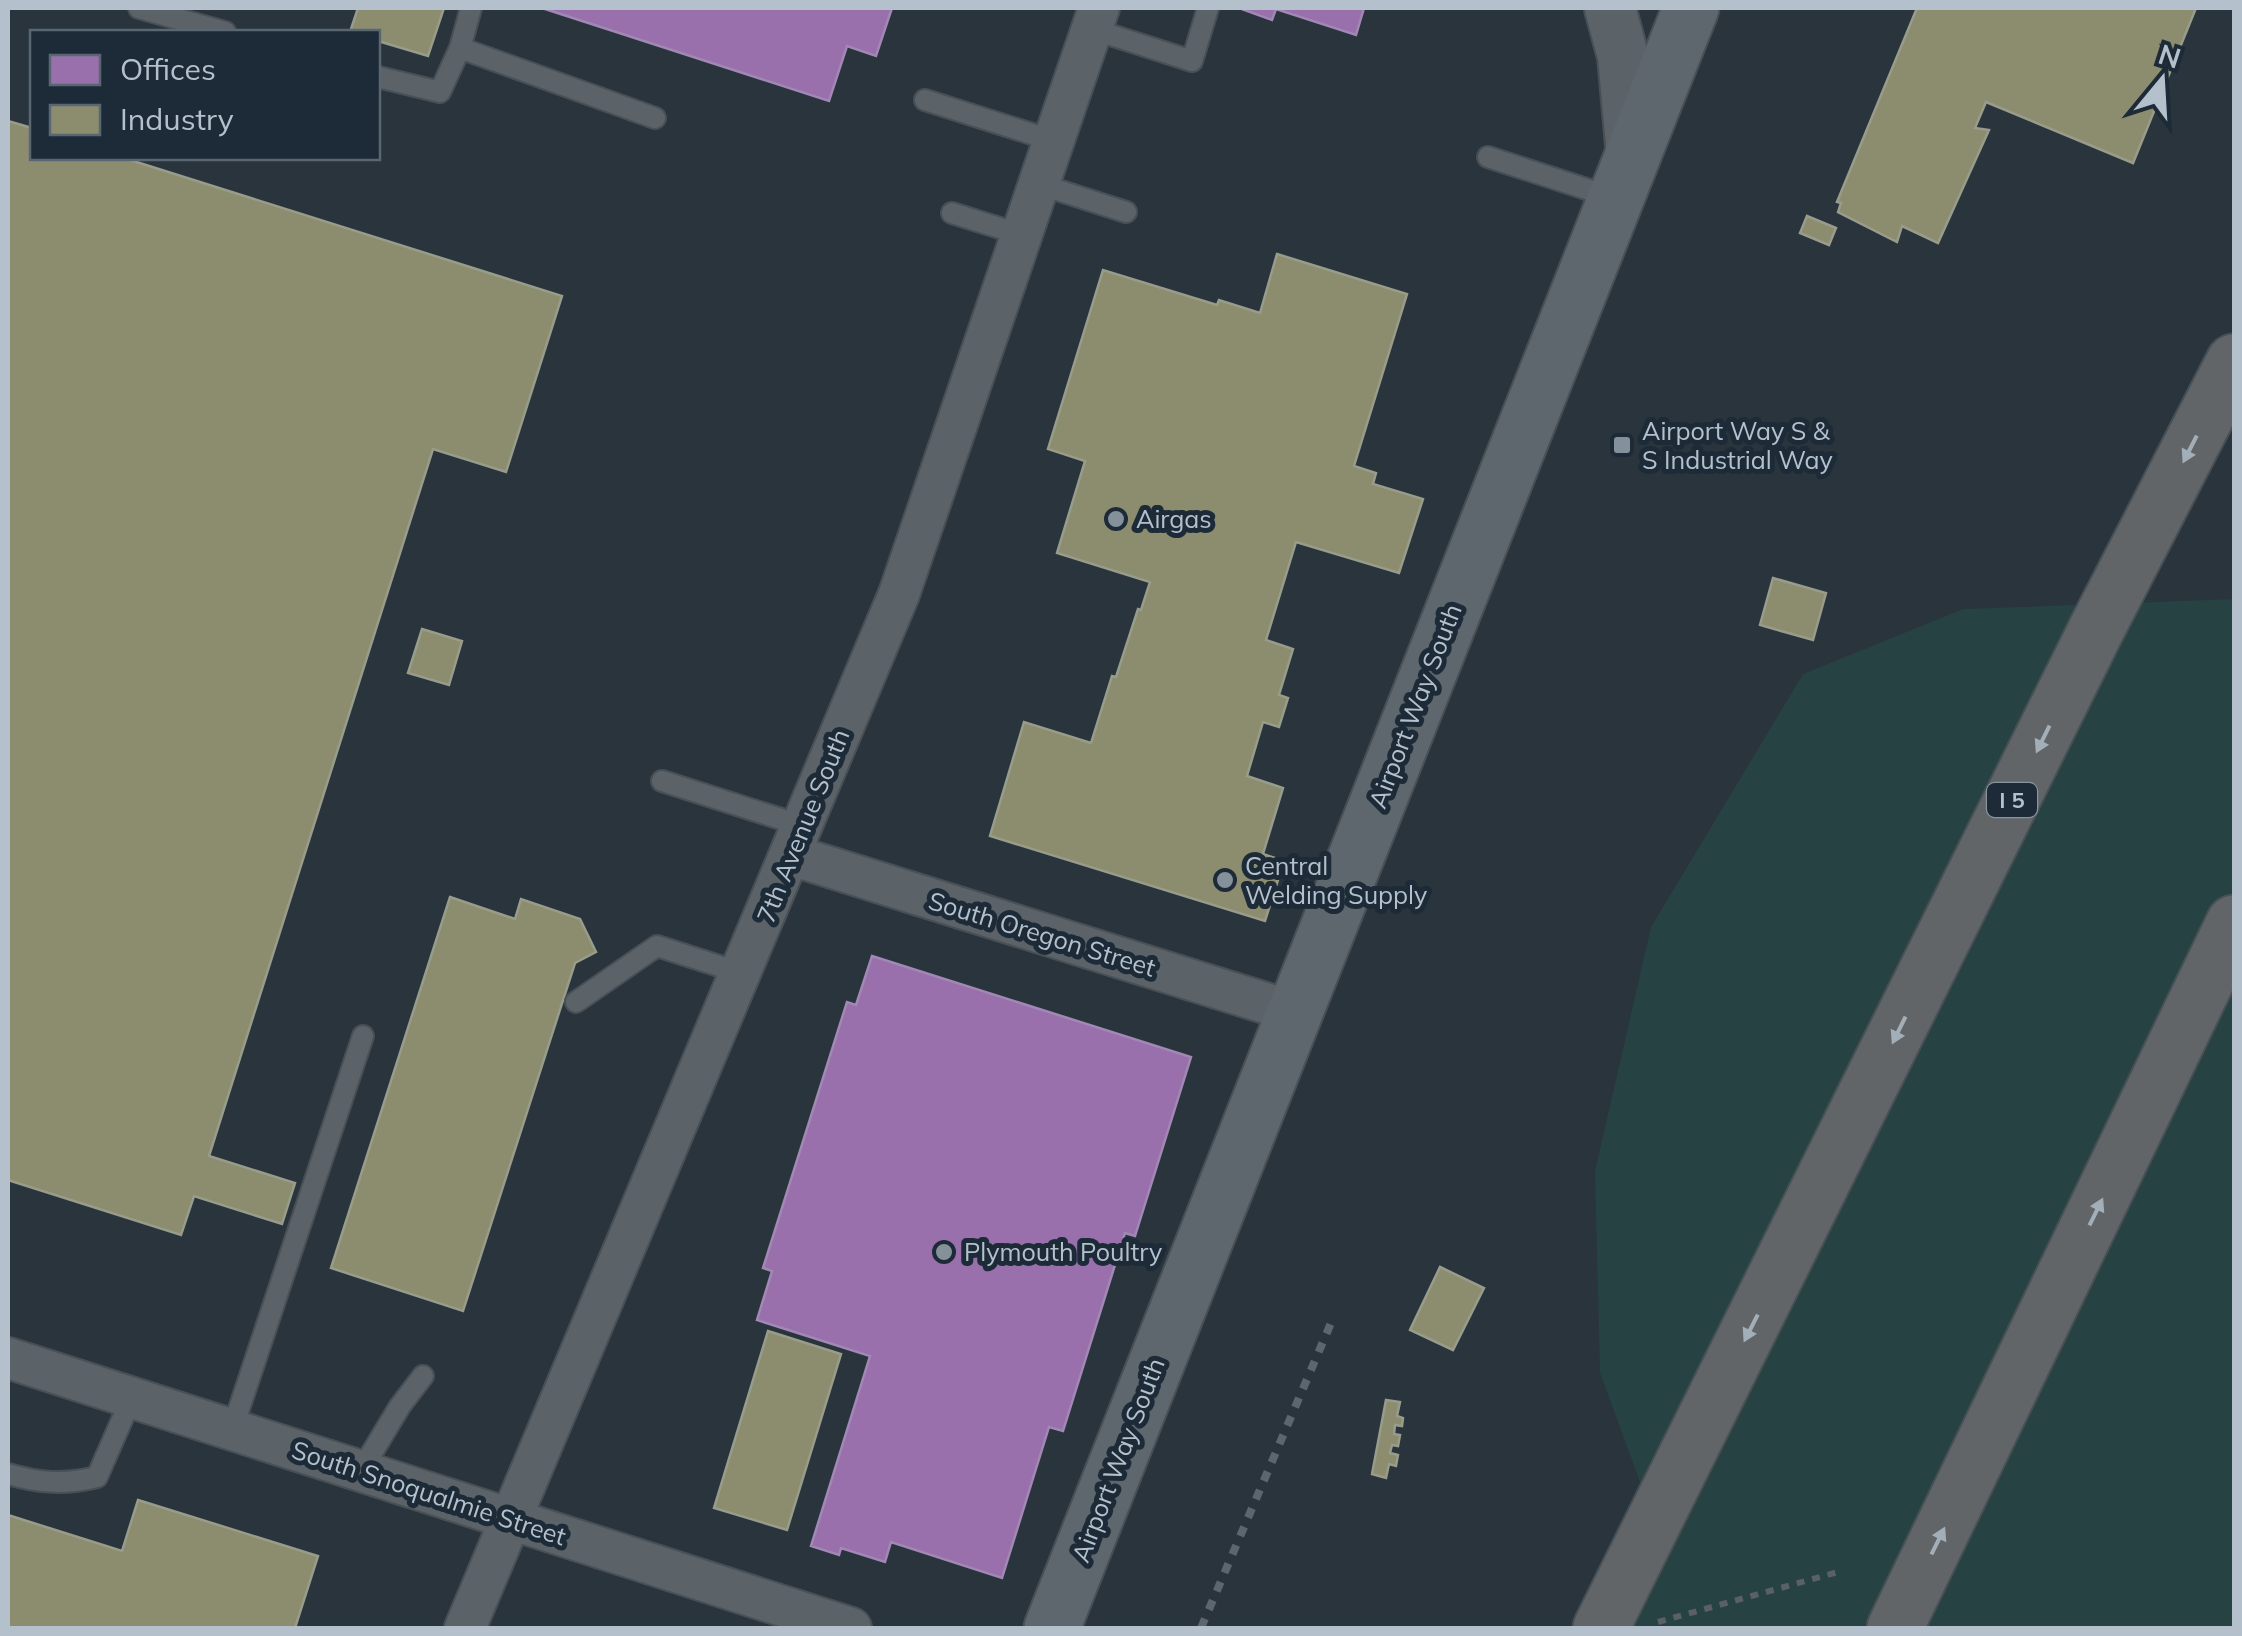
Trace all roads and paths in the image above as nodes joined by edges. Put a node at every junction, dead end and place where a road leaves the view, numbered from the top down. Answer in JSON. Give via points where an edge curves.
{"nodes":[{"id":1,"x":140,"y":8,"type":"edge"},
{"id":2,"x":471,"y":8,"type":"edge"},
{"id":3,"x":1208,"y":8,"type":"edge"},
{"id":4,"x":1610,"y":8,"type":"edge"},
{"id":5,"x":1691,"y":8,"type":"edge"},
{"id":6,"x":1096,"y":18,"type":"edge"},
{"id":7,"x":218,"y":30,"type":"edge"},
{"id":8,"x":460,"y":48,"type":"junction"},
{"id":9,"x":380,"y":77,"type":"edge"},
{"id":10,"x":925,"y":100,"type":"dead end"},
{"id":11,"x":655,"y":118,"type":"dead end"},
{"id":12,"x":1054,"y":141,"type":"junction"},
{"id":13,"x":1488,"y":157,"type":"dead end"},
{"id":14,"x":1623,"y":177,"type":"junction"},
{"id":15,"x":1039,"y":184,"type":"junction"},
{"id":16,"x":1126,"y":212,"type":"dead end"},
{"id":17,"x":952,"y":214,"type":"dead end"},
{"id":18,"x":1022,"y":235,"type":"junction"},
{"id":19,"x":2234,"y":362,"type":"edge"},
{"id":20,"x":662,"y":782,"type":"dead end"},
{"id":21,"x":797,"y":841,"type":"junction"},
{"id":22,"x":2234,"y":923,"type":"edge"},
{"id":23,"x":742,"y":973,"type":"junction"},
{"id":24,"x":576,"y":1002,"type":"dead end"},
{"id":25,"x":1294,"y":1012,"type":"junction"},
{"id":26,"x":363,"y":1036,"type":"dead end"},
{"id":27,"x":8,"y":1358,"type":"edge"},
{"id":28,"x":422,"y":1376,"type":"dead end"},
{"id":29,"x":132,"y":1398,"type":"junction"},
{"id":30,"x":232,"y":1430,"type":"junction"},
{"id":31,"x":361,"y":1472,"type":"junction"},
{"id":32,"x":8,"y":1474,"type":"edge"},
{"id":33,"x":511,"y":1519,"type":"junction"},
{"id":34,"x":1838,"y":1572,"type":"dead end"},
{"id":35,"x":1626,"y":1626,"type":"edge"},
{"id":36,"x":464,"y":1628,"type":"edge"},
{"id":37,"x":850,"y":1628,"type":"edge"},
{"id":38,"x":1052,"y":1628,"type":"edge"},
{"id":39,"x":1895,"y":1628,"type":"edge"}],
"edges":[{"from":1,"to":7,"type":"lane"},
{"from":2,"to":8,"type":"lane"},
{"from":3,"to":6,"type":"lane","via":[[1192,61]]},
{"from":4,"to":14,"type":"street","via":[[1622,56]]},
{"from":5,"to":14,"type":"main road","name":"Airport Way South"},
{"from":6,"to":12,"type":"street","name":"7th Avenue South"},
{"from":8,"to":9,"type":"lane","via":[[440,92]]},
{"from":8,"to":11,"type":"lane"},
{"from":10,"to":12,"type":"lane"},
{"from":12,"to":15,"type":"street","name":"7th Avenue South"},
{"from":13,"to":14,"type":"lane"},
{"from":14,"to":25,"type":"main road","name":"Airport Way South"},
{"from":15,"to":16,"type":"lane"},
{"from":15,"to":18,"type":"street","name":"7th Avenue South"},
{"from":17,"to":18,"type":"lane"},
{"from":18,"to":21,"type":"street","name":"7th Avenue South","via":[[899,594]]},
{"from":19,"to":35,"type":"highway","number":"I 5","one_way":true,"via":[[1795,1241]]},
{"from":20,"to":21,"type":"lane"},
{"from":21,"to":23,"type":"street","name":"7th Avenue South"},
{"from":21,"to":25,"type":"street","name":"South Oregon Street"},
{"from":39,"to":22,"type":"highway","one_way":true},
{"from":23,"to":24,"type":"lane","via":[[656,946]]},
{"from":23,"to":33,"type":"street","name":"7th Avenue South"},
{"from":25,"to":38,"type":"main road","name":"Airport Way South"},
{"from":26,"to":30,"type":"lane"},
{"from":27,"to":29,"type":"street","name":"South Snoqualmie Street"},
{"from":28,"to":31,"type":"lane"},
{"from":29,"to":30,"type":"street","name":"South Snoqualmie Street"},
{"from":29,"to":32,"type":"lane","via":[[97,1476],[72,1484]]},
{"from":30,"to":31,"type":"street","name":"South Snoqualmie Street"},
{"from":31,"to":33,"type":"street","name":"South Snoqualmie Street"},
{"from":33,"to":36,"type":"street","name":"7th Avenue South"},
{"from":33,"to":37,"type":"street","name":"South Snoqualmie Street"},
{"from":34,"to":35,"type":"path"}]}
